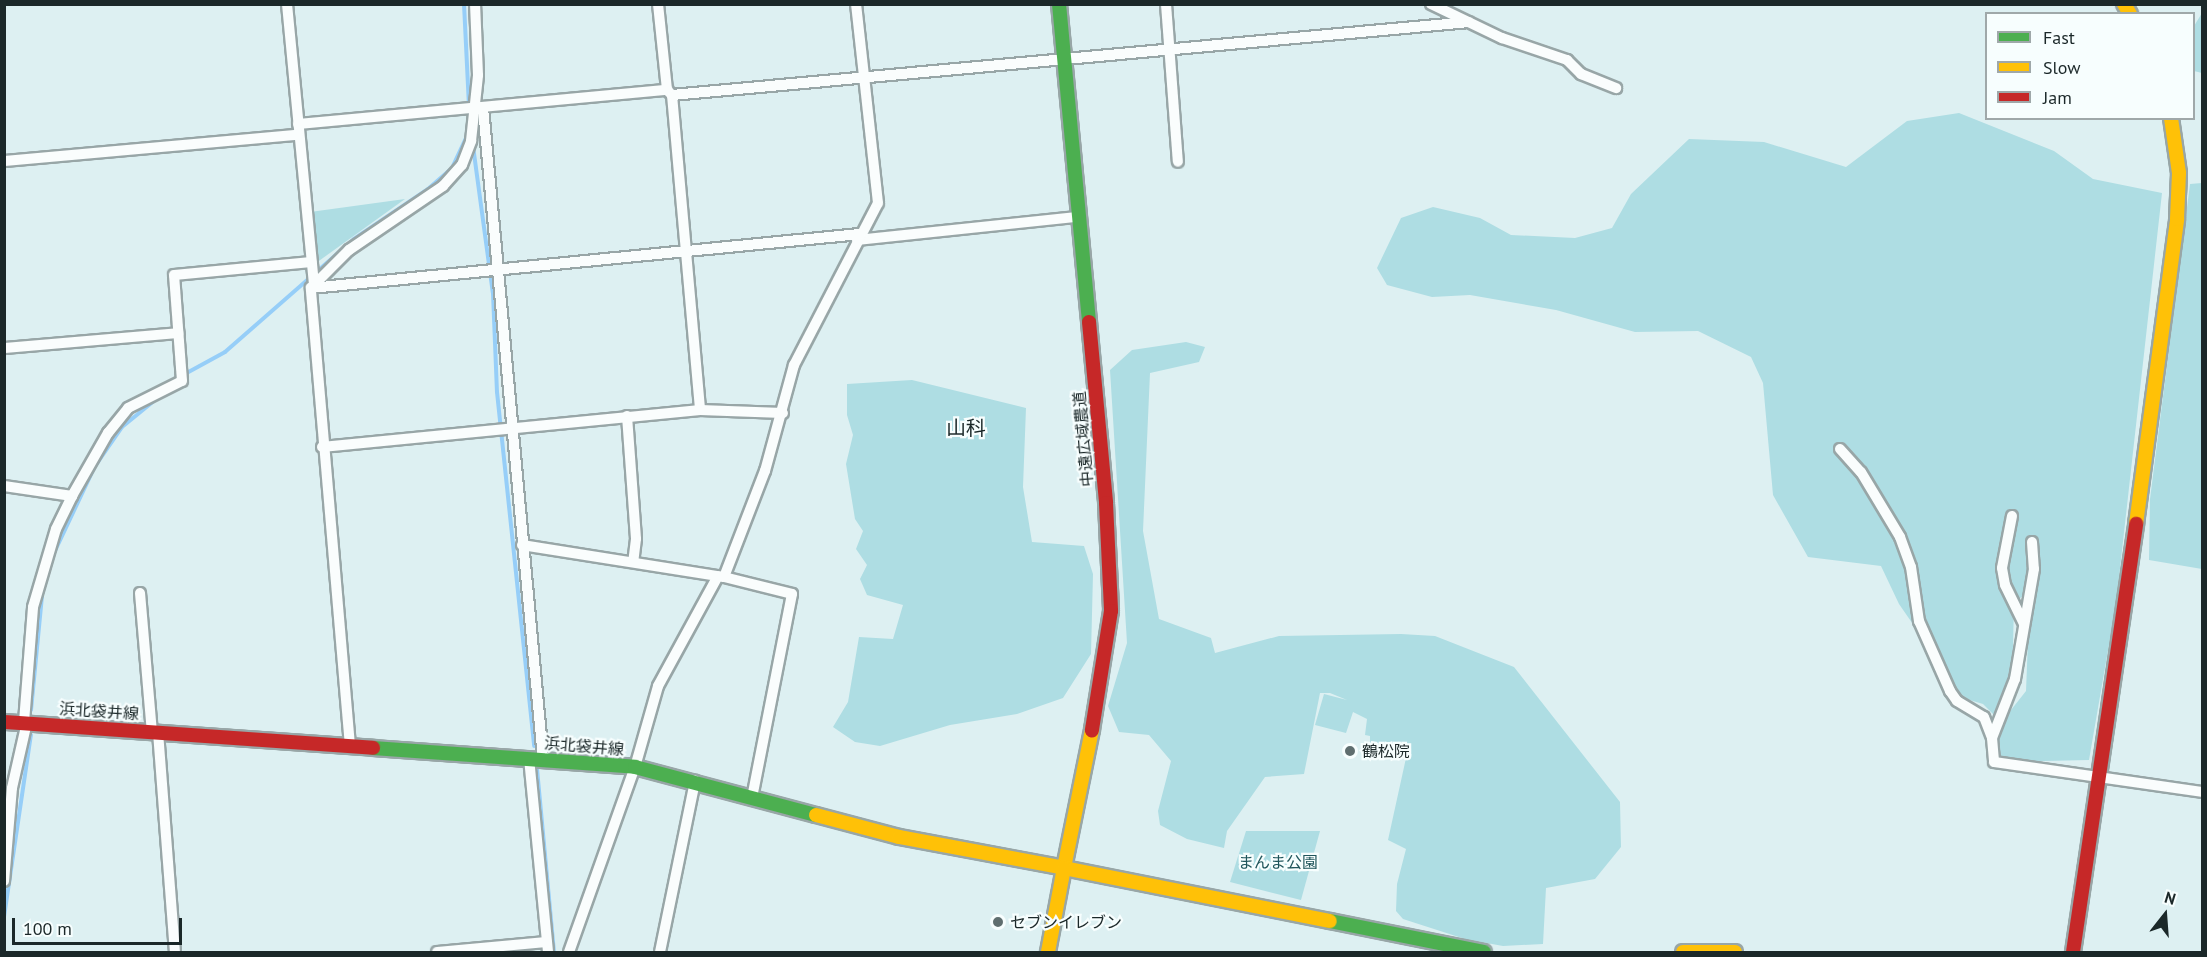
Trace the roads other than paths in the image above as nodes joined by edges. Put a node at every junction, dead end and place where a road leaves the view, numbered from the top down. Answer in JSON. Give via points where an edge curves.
{"nodes":[{"id":1,"x":287,"y":4,"type":"edge"},
{"id":2,"x":475,"y":4,"type":"edge"},
{"id":3,"x":658,"y":4,"type":"edge"},
{"id":4,"x":856,"y":4,"type":"edge"},
{"id":5,"x":1059,"y":4,"type":"edge"},
{"id":6,"x":1166,"y":4,"type":"edge"},
{"id":7,"x":1431,"y":4,"type":"edge"},
{"id":8,"x":1468,"y":22,"type":"junction"},
{"id":9,"x":1169,"y":49,"type":"junction"},
{"id":10,"x":1064,"y":58,"type":"junction"},
{"id":11,"x":864,"y":79,"type":"junction"},
{"id":12,"x":1616,"y":88,"type":"dead end"},
{"id":13,"x":669,"y":92,"type":"junction"},
{"id":14,"x":478,"y":109,"type":"junction"},
{"id":15,"x":2171,"y":120,"type":"edge"},
{"id":16,"x":298,"y":129,"type":"junction"},
{"id":17,"x":4,"y":161,"type":"edge"},
{"id":18,"x":1178,"y":162,"type":"dead end"},
{"id":19,"x":1077,"y":217,"type":"junction"},
{"id":20,"x":858,"y":237,"type":"junction"},
{"id":21,"x":685,"y":251,"type":"junction"},
{"id":22,"x":312,"y":262,"type":"junction"},
{"id":23,"x":496,"y":270,"type":"junction"},
{"id":24,"x":312,"y":286,"type":"junction"},
{"id":25,"x":178,"y":333,"type":"junction"},
{"id":26,"x":4,"y":348,"type":"edge"},
{"id":27,"x":700,"y":410,"type":"junction"},
{"id":28,"x":783,"y":413,"type":"junction"},
{"id":29,"x":627,"y":416,"type":"junction"},
{"id":30,"x":510,"y":428,"type":"junction"},
{"id":31,"x":322,"y":447,"type":"junction"},
{"id":32,"x":1840,"y":449,"type":"dead end"},
{"id":33,"x":4,"y":486,"type":"edge"},
{"id":34,"x":72,"y":496,"type":"junction"},
{"id":35,"x":2012,"y":516,"type":"dead end"},
{"id":36,"x":2032,"y":542,"type":"dead end"},
{"id":37,"x":522,"y":545,"type":"junction"},
{"id":38,"x":633,"y":562,"type":"junction"},
{"id":39,"x":721,"y":576,"type":"junction"},
{"id":40,"x":140,"y":593,"type":"dead end"},
{"id":41,"x":2025,"y":624,"type":"junction"},
{"id":42,"x":4,"y":722,"type":"edge"},
{"id":43,"x":26,"y":722,"type":"junction"},
{"id":44,"x":155,"y":732,"type":"junction"},
{"id":45,"x":1992,"y":738,"type":"junction"},
{"id":46,"x":350,"y":746,"type":"junction"},
{"id":47,"x":536,"y":759,"type":"junction"},
{"id":48,"x":636,"y":767,"type":"junction"},
{"id":49,"x":2101,"y":778,"type":"junction"},
{"id":50,"x":695,"y":781,"type":"junction"},
{"id":51,"x":2202,"y":792,"type":"edge"},
{"id":52,"x":752,"y":797,"type":"junction"},
{"id":53,"x":1064,"y":868,"type":"junction"},
{"id":54,"x":4,"y":881,"type":"edge"},
{"id":55,"x":548,"y":947,"type":"edge"},
{"id":56,"x":175,"y":952,"type":"edge"},
{"id":57,"x":437,"y":952,"type":"edge"},
{"id":58,"x":569,"y":952,"type":"edge"},
{"id":59,"x":660,"y":952,"type":"edge"},
{"id":60,"x":1048,"y":952,"type":"edge"},
{"id":61,"x":1484,"y":952,"type":"edge"},
{"id":62,"x":1683,"y":952,"type":"edge"},
{"id":63,"x":1735,"y":952,"type":"edge"},
{"id":64,"x":2073,"y":952,"type":"edge"}],
"edges":[{"from":1,"to":16,"type":"street"},
{"from":2,"to":14,"type":"street"},
{"from":3,"to":13,"type":"street"},
{"from":4,"to":11,"type":"street"},
{"from":5,"to":10,"type":"street","name":"中遠広域農道"},
{"from":6,"to":9,"type":"street"},
{"from":7,"to":8,"type":"street"},
{"from":8,"to":9,"type":"street"},
{"from":8,"to":12,"type":"street","via":[[1567,60],[1581,74]]},
{"from":9,"to":10,"type":"street"},
{"from":9,"to":18,"type":"street"},
{"from":10,"to":11,"type":"street"},
{"from":10,"to":19,"type":"street","name":"中遠広域農道"},
{"from":11,"to":13,"type":"street"},
{"from":11,"to":20,"type":"street","via":[[878,203]]},
{"from":13,"to":14,"type":"street"},
{"from":13,"to":21,"type":"street"},
{"from":14,"to":16,"type":"street"},
{"from":14,"to":23,"type":"street"},
{"from":14,"to":24,"type":"street","via":[[466,158],[450,179],[349,250]]},
{"from":15,"to":49,"type":"street","via":[[2179,173],[2176,219]]},
{"from":16,"to":17,"type":"street"},
{"from":16,"to":22,"type":"street"},
{"from":19,"to":20,"type":"street"},
{"from":19,"to":53,"type":"street","name":"中遠広域農道","via":[[1106,503],[1111,611],[1106,659]]},
{"from":20,"to":21,"type":"street"},
{"from":20,"to":28,"type":"street","via":[[794,365]]},
{"from":21,"to":23,"type":"street"},
{"from":21,"to":27,"type":"street"},
{"from":22,"to":24,"type":"street"},
{"from":22,"to":25,"type":"street","via":[[174,275]]},
{"from":23,"to":24,"type":"street"},
{"from":23,"to":30,"type":"street"},
{"from":24,"to":31,"type":"street"},
{"from":25,"to":26,"type":"street"},
{"from":25,"to":34,"type":"street","via":[[182,381],[128,408],[108,433]]},
{"from":27,"to":28,"type":"street"},
{"from":27,"to":29,"type":"street"},
{"from":28,"to":39,"type":"street"},
{"from":29,"to":30,"type":"street"},
{"from":29,"to":38,"type":"street","via":[[636,538]]},
{"from":30,"to":31,"type":"street"},
{"from":30,"to":37,"type":"street"},
{"from":31,"to":46,"type":"street"},
{"from":32,"to":45,"type":"street","via":[[1861,472],[1900,537],[1911,567],[1919,621],[1950,691],[1957,701],[1984,717]]},
{"from":33,"to":34,"type":"street"},
{"from":34,"to":43,"type":"street","via":[[56,529],[33,607]]},
{"from":35,"to":41,"type":"street","via":[[2002,568]]},
{"from":36,"to":41,"type":"street","via":[[2034,569]]},
{"from":37,"to":38,"type":"street"},
{"from":37,"to":47,"type":"street"},
{"from":38,"to":39,"type":"street"},
{"from":39,"to":48,"type":"street","via":[[663,674]]},
{"from":39,"to":52,"type":"street","via":[[792,594]]},
{"from":40,"to":44,"type":"street"},
{"from":41,"to":45,"type":"street","via":[[2015,679]]},
{"from":42,"to":43,"type":"street","name":"浜北袋井線"},
{"from":43,"to":44,"type":"street","name":"浜北袋井線"},
{"from":43,"to":54,"type":"street","via":[[12,788]]},
{"from":44,"to":46,"type":"street","name":"浜北袋井線"},
{"from":44,"to":56,"type":"street"},
{"from":45,"to":49,"type":"street","via":[[1994,762]]},
{"from":46,"to":47,"type":"street","name":"浜北袋井線"},
{"from":47,"to":48,"type":"street","name":"浜北袋井線"},
{"from":47,"to":55,"type":"street"},
{"from":48,"to":50,"type":"street","name":"浜北袋井線"},
{"from":48,"to":58,"type":"street"},
{"from":49,"to":51,"type":"street"},
{"from":49,"to":64,"type":"street"},
{"from":50,"to":52,"type":"street","name":"浜北袋井線"},
{"from":50,"to":59,"type":"street"},
{"from":52,"to":53,"type":"street","name":"浜北袋井線","via":[[899,837]]},
{"from":53,"to":60,"type":"street"},
{"from":53,"to":61,"type":"street","name":"浜北袋井線"},
{"from":55,"to":57,"type":"street"},
{"from":62,"to":63,"type":"street"}]}
